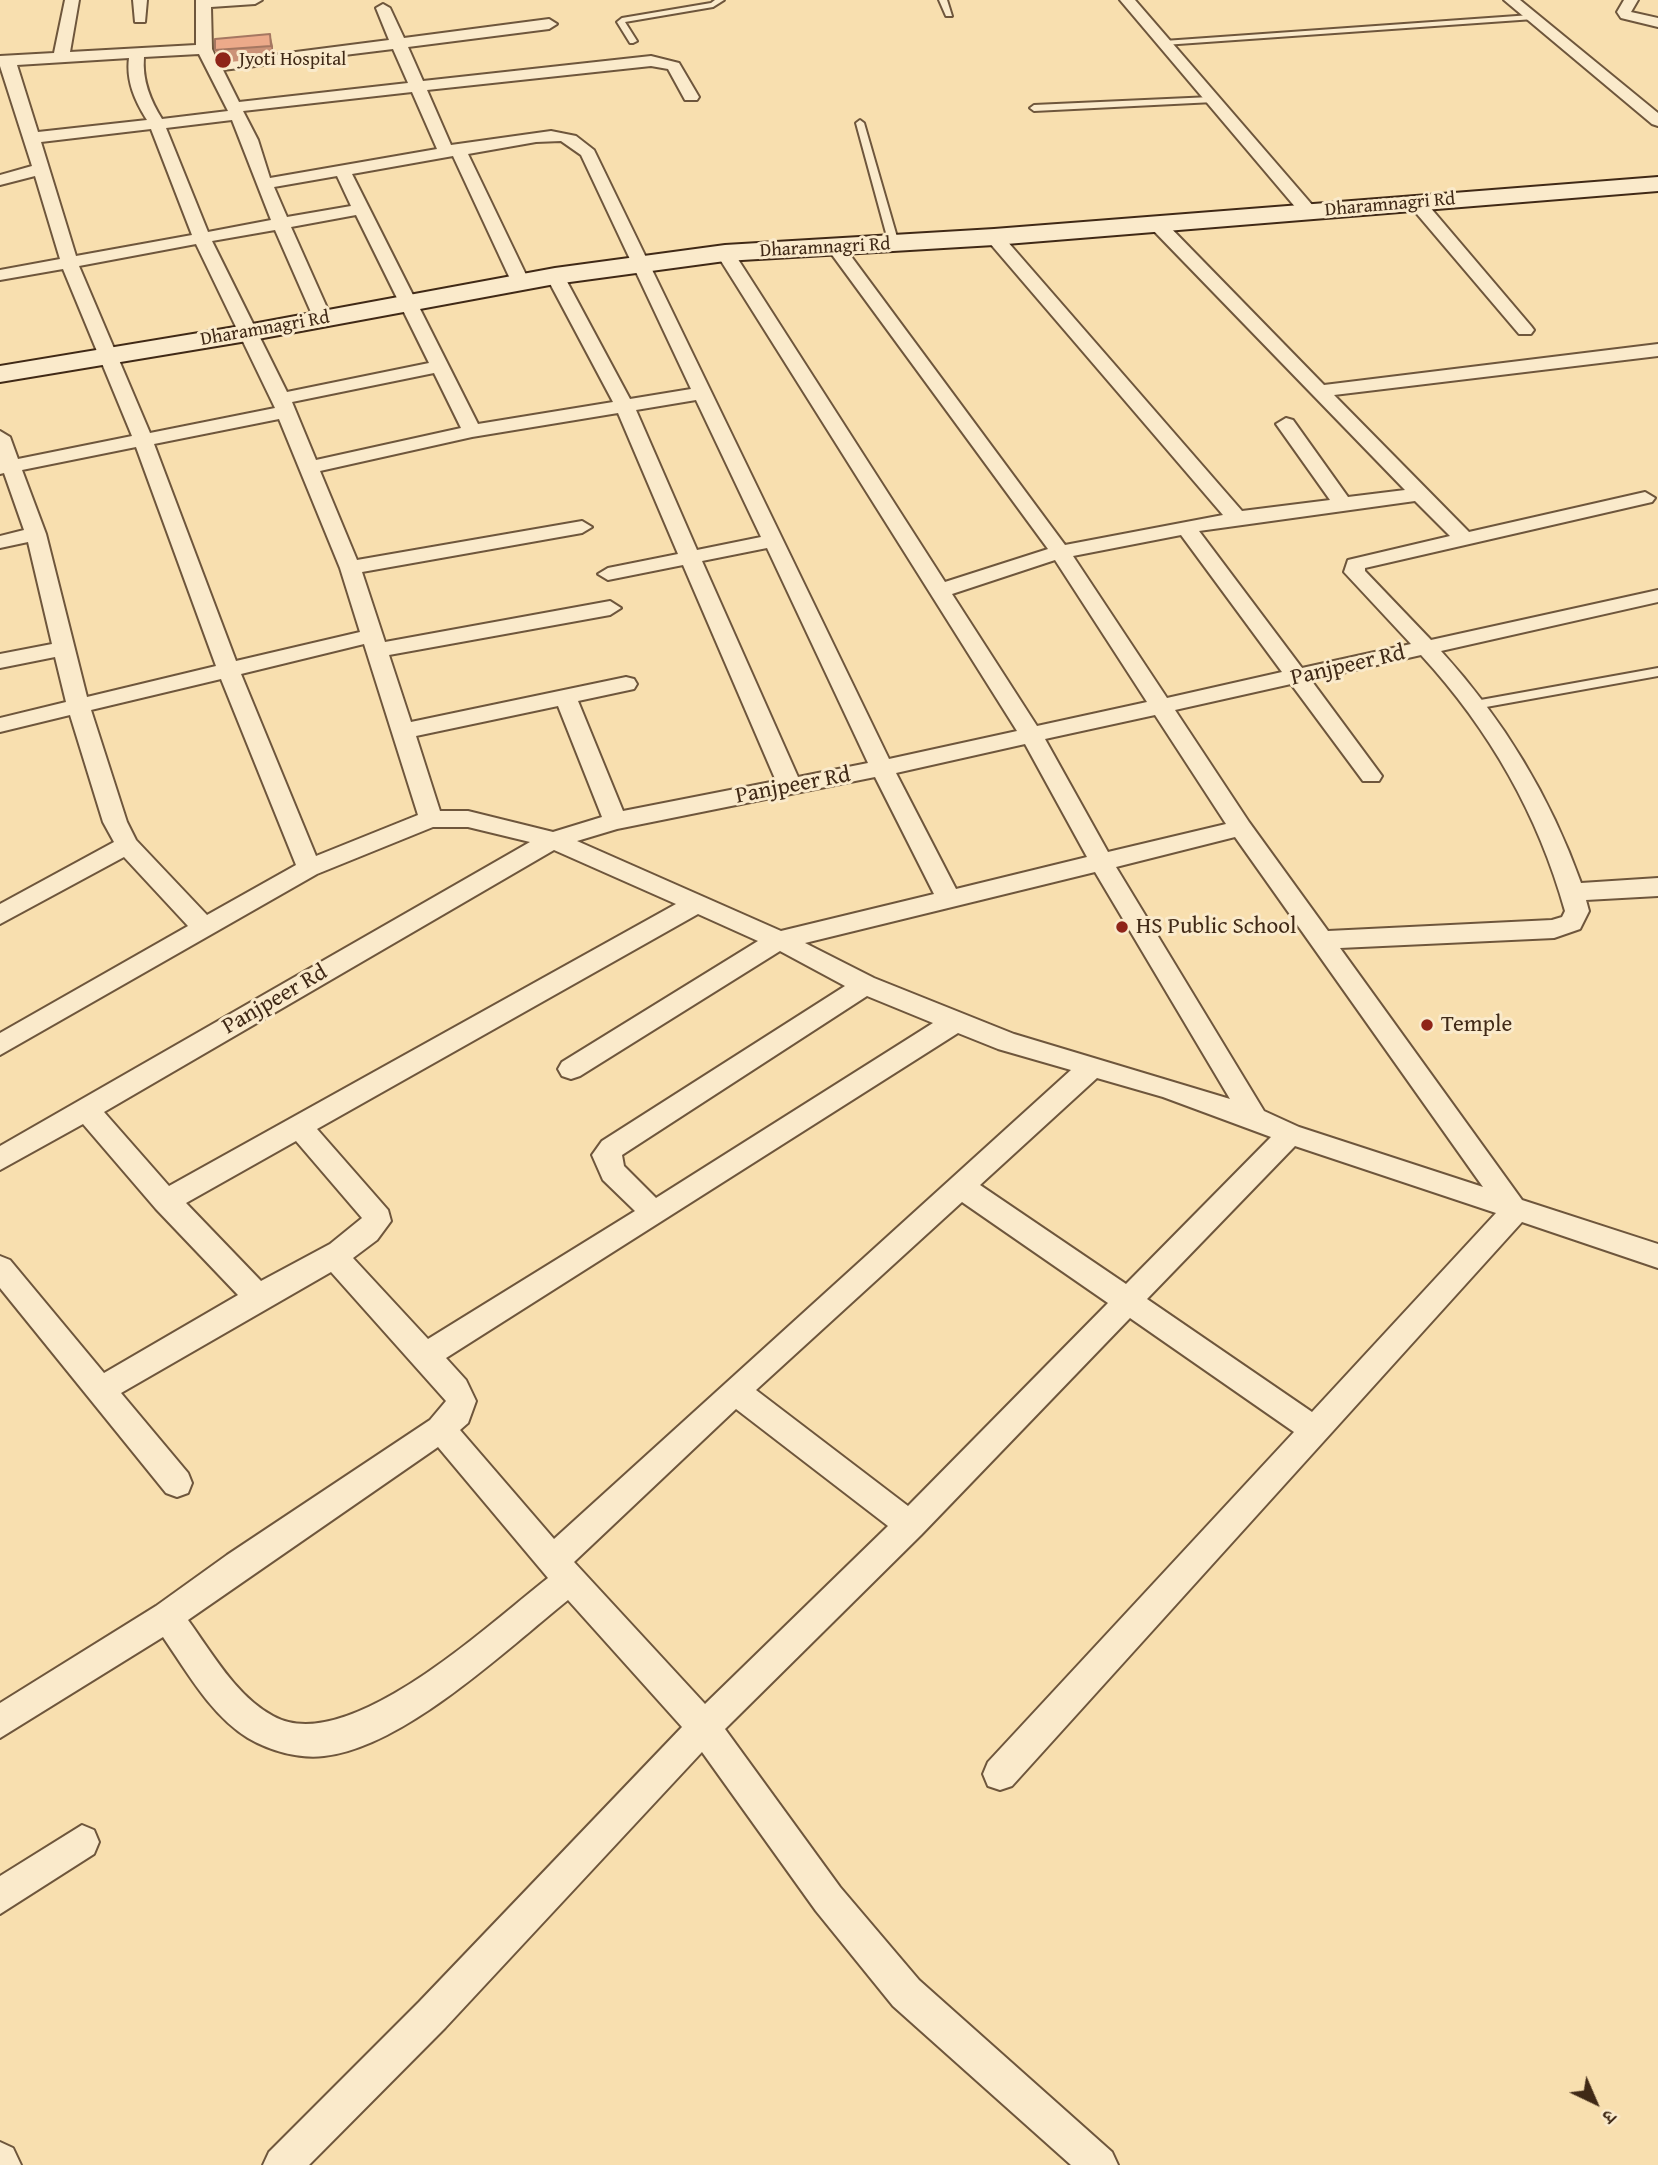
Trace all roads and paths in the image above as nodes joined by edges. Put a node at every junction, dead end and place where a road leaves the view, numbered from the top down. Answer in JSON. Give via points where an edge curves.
{"nodes":[{"id":1,"x":72,"y":0,"type":"edge"},
{"id":2,"x":140,"y":0,"type":"edge"},
{"id":3,"x":255,"y":0,"type":"edge"},
{"id":4,"x":720,"y":0,"type":"edge"},
{"id":5,"x":943,"y":0,"type":"edge"},
{"id":6,"x":1127,"y":0,"type":"edge"},
{"id":7,"x":1511,"y":0,"type":"edge"},
{"id":8,"x":1630,"y":0,"type":"edge"},
{"id":9,"x":203,"y":1,"type":"edge"},
{"id":10,"x":383,"y":8,"type":"dead end"},
{"id":11,"x":949,"y":14,"type":"dead end"},
{"id":12,"x":1531,"y":17,"type":"junction"},
{"id":13,"x":140,"y":19,"type":"dead end"},
{"id":14,"x":1658,"y":23,"type":"edge"},
{"id":15,"x":549,"y":24,"type":"dead end"},
{"id":16,"x":633,"y":41,"type":"dead end"},
{"id":17,"x":398,"y":42,"type":"junction"},
{"id":18,"x":1164,"y":43,"type":"junction"},
{"id":19,"x":204,"y":49,"type":"junction"},
{"id":20,"x":137,"y":52,"type":"junction"},
{"id":21,"x":61,"y":58,"type":"junction"},
{"id":22,"x":4,"y":61,"type":"edge"},
{"id":23,"x":213,"y":67,"type":"junction"},
{"id":24,"x":418,"y":86,"type":"junction"},
{"id":25,"x":691,"y":97,"type":"dead end"},
{"id":26,"x":1211,"y":100,"type":"junction"},
{"id":27,"x":1034,"y":108,"type":"dead end"},
{"id":28,"x":236,"y":111,"type":"junction"},
{"id":29,"x":1658,"y":121,"type":"edge"},
{"id":30,"x":860,"y":123,"type":"dead end"},
{"id":31,"x":157,"y":124,"type":"junction"},
{"id":32,"x":31,"y":138,"type":"junction"},
{"id":33,"x":451,"y":149,"type":"junction"},
{"id":34,"x":41,"y":169,"type":"junction"},
{"id":35,"x":342,"y":170,"type":"junction"},
{"id":36,"x":0,"y":180,"type":"edge"},
{"id":37,"x":264,"y":184,"type":"junction"},
{"id":38,"x":1658,"y":184,"type":"edge"},
{"id":39,"x":1417,"y":203,"type":"junction"},
{"id":40,"x":361,"y":209,"type":"junction"},
{"id":41,"x":1308,"y":211,"type":"junction"},
{"id":42,"x":1156,"y":223,"type":"junction"},
{"id":43,"x":282,"y":225,"type":"junction"},
{"id":44,"x":994,"y":237,"type":"junction"},
{"id":45,"x":202,"y":239,"type":"junction"},
{"id":46,"x":894,"y":244,"type":"junction"},
{"id":47,"x":836,"y":248,"type":"junction"},
{"id":48,"x":725,"y":253,"type":"junction"},
{"id":49,"x":641,"y":263,"type":"junction"},
{"id":50,"x":70,"y":264,"type":"junction"},
{"id":51,"x":0,"y":275,"type":"edge"},
{"id":52,"x":555,"y":276,"type":"junction"},
{"id":53,"x":521,"y":283,"type":"junction"},
{"id":54,"x":410,"y":303,"type":"junction"},
{"id":55,"x":323,"y":319,"type":"junction"},
{"id":56,"x":1525,"y":330,"type":"dead end"},
{"id":57,"x":247,"y":333,"type":"junction"},
{"id":58,"x":1658,"y":350,"type":"edge"},
{"id":59,"x":107,"y":356,"type":"junction"},
{"id":60,"x":439,"y":366,"type":"junction"},
{"id":61,"x":0,"y":374,"type":"edge"},
{"id":62,"x":1319,"y":391,"type":"junction"},
{"id":63,"x":703,"y":393,"type":"junction"},
{"id":64,"x":624,"y":405,"type":"junction"},
{"id":65,"x":283,"y":406,"type":"junction"},
{"id":66,"x":1286,"y":424,"type":"dead end"},
{"id":67,"x":472,"y":431,"type":"junction"},
{"id":68,"x":0,"y":436,"type":"edge"},
{"id":69,"x":143,"y":440,"type":"junction"},
{"id":70,"x":6,"y":467,"type":"edge"},
{"id":71,"x":310,"y":467,"type":"junction"},
{"id":72,"x":1420,"y":494,"type":"junction"},
{"id":73,"x":1645,"y":498,"type":"dead end"},
{"id":74,"x":1342,"y":503,"type":"junction"},
{"id":75,"x":1237,"y":518,"type":"junction"},
{"id":76,"x":582,"y":527,"type":"dead end"},
{"id":77,"x":1185,"y":528,"type":"junction"},
{"id":78,"x":36,"y":534,"type":"junction"},
{"id":79,"x":1463,"y":538,"type":"junction"},
{"id":80,"x":773,"y":541,"type":"junction"},
{"id":81,"x":0,"y":542,"type":"edge"},
{"id":82,"x":1060,"y":552,"type":"junction"},
{"id":83,"x":690,"y":558,"type":"junction"},
{"id":84,"x":350,"y":568,"type":"junction"},
{"id":85,"x":608,"y":574,"type":"dead end"},
{"id":86,"x":942,"y":590,"type":"junction"},
{"id":87,"x":1658,"y":596,"type":"edge"},
{"id":88,"x":610,"y":608,"type":"dead end"},
{"id":89,"x":373,"y":644,"type":"junction"},
{"id":90,"x":64,"y":648,"type":"junction"},
{"id":91,"x":1424,"y":648,"type":"junction"},
{"id":92,"x":0,"y":661,"type":"edge"},
{"id":93,"x":228,"y":668,"type":"junction"},
{"id":94,"x":1658,"y":672,"type":"edge"},
{"id":95,"x":1296,"y":677,"type":"junction"},
{"id":96,"x":626,"y":684,"type":"dead end"},
{"id":97,"x":566,"y":698,"type":"junction"},
{"id":98,"x":78,"y":705,"type":"junction"},
{"id":99,"x":1475,"y":705,"type":"junction"},
{"id":100,"x":1160,"y":707,"type":"junction"},
{"id":101,"x":0,"y":725,"type":"edge"},
{"id":102,"x":401,"y":732,"type":"junction"},
{"id":103,"x":1031,"y":735,"type":"junction"},
{"id":104,"x":882,"y":768,"type":"junction"},
{"id":105,"x":1371,"y":776,"type":"dead end"},
{"id":106,"x":790,"y":786,"type":"junction"},
{"id":107,"x":431,"y":819,"type":"junction"},
{"id":108,"x":615,"y":821,"type":"junction"},
{"id":109,"x":1241,"y":828,"type":"junction"},
{"id":110,"x":553,"y":840,"type":"junction"},
{"id":111,"x":127,"y":845,"type":"junction"},
{"id":112,"x":1101,"y":861,"type":"junction"},
{"id":113,"x":309,"y":868,"type":"junction"},
{"id":114,"x":1658,"y":887,"type":"edge"},
{"id":115,"x":1572,"y":892,"type":"junction"},
{"id":116,"x":948,"y":897,"type":"junction"},
{"id":117,"x":698,"y":903,"type":"junction"},
{"id":118,"x":0,"y":915,"type":"edge"},
{"id":119,"x":205,"y":928,"type":"junction"},
{"id":120,"x":779,"y":940,"type":"junction"},
{"id":121,"x":1320,"y":940,"type":"junction"},
{"id":122,"x":865,"y":985,"type":"junction"},
{"id":123,"x":956,"y":1021,"type":"junction"},
{"id":124,"x":0,"y":1045,"type":"edge"},
{"id":125,"x":1093,"y":1066,"type":"junction"},
{"id":126,"x":571,"y":1069,"type":"dead end"},
{"id":127,"x":86,"y":1110,"type":"junction"},
{"id":128,"x":1255,"y":1118,"type":"junction"},
{"id":129,"x":299,"y":1128,"type":"junction"},
{"id":130,"x":1290,"y":1135,"type":"junction"},
{"id":131,"x":0,"y":1159,"type":"edge"},
{"id":132,"x":960,"y":1186,"type":"junction"},
{"id":133,"x":166,"y":1202,"type":"junction"},
{"id":134,"x":1515,"y":1211,"type":"junction"},
{"id":135,"x":654,"y":1213,"type":"junction"},
{"id":136,"x":333,"y":1255,"type":"junction"},
{"id":137,"x":1658,"y":1256,"type":"edge"},
{"id":138,"x":0,"y":1268,"type":"edge"},
{"id":139,"x":258,"y":1297,"type":"junction"},
{"id":140,"x":1129,"y":1302,"type":"junction"},
{"id":141,"x":425,"y":1356,"type":"junction"},
{"id":142,"x":100,"y":1390,"type":"junction"},
{"id":143,"x":735,"y":1391,"type":"junction"},
{"id":144,"x":441,"y":1429,"type":"junction"},
{"id":145,"x":1315,"y":1430,"type":"junction"},
{"id":146,"x":177,"y":1483,"type":"dead end"},
{"id":147,"x":910,"y":1525,"type":"junction"},
{"id":148,"x":561,"y":1570,"type":"junction"},
{"id":149,"x":167,"y":1618,"type":"junction"},
{"id":150,"x":0,"y":1722,"type":"edge"},
{"id":151,"x":704,"y":1727,"type":"junction"},
{"id":152,"x":1000,"y":1774,"type":"dead end"},
{"id":153,"x":82,"y":1842,"type":"dead end"},
{"id":154,"x":0,"y":1897,"type":"edge"},
{"id":155,"x":282,"y":2165,"type":"edge"},
{"id":156,"x":1099,"y":2165,"type":"edge"}],
"edges":[{"from":1,"to":21,"type":"street"},
{"from":2,"to":13,"type":"street"},
{"from":3,"to":9,"type":"street"},
{"from":4,"to":16,"type":"lane","via":[[622,20]]},
{"from":5,"to":11,"type":"lane"},
{"from":6,"to":18,"type":"street"},
{"from":7,"to":12,"type":"street"},
{"from":8,"to":14,"type":"street","via":[[1626,15]]},
{"from":9,"to":19,"type":"street"},
{"from":10,"to":17,"type":"street"},
{"from":12,"to":18,"type":"lane"},
{"from":12,"to":29,"type":"street"},
{"from":15,"to":17,"type":"street"},
{"from":17,"to":23,"type":"street"},
{"from":17,"to":24,"type":"street"},
{"from":18,"to":26,"type":"street"},
{"from":19,"to":20,"type":"street"},
{"from":19,"to":23,"type":"street"},
{"from":20,"to":21,"type":"street"},
{"from":20,"to":31,"type":"street","via":[[137,87]]},
{"from":21,"to":22,"type":"street"},
{"from":22,"to":32,"type":"street","via":[[17,111]]},
{"from":23,"to":28,"type":"street"},
{"from":24,"to":25,"type":"street","via":[[651,61],[674,66]]},
{"from":24,"to":28,"type":"street"},
{"from":24,"to":33,"type":"street"},
{"from":26,"to":27,"type":"lane"},
{"from":26,"to":41,"type":"street"},
{"from":28,"to":31,"type":"street"},
{"from":28,"to":37,"type":"street"},
{"from":30,"to":46,"type":"lane"},
{"from":31,"to":32,"type":"street"},
{"from":31,"to":45,"type":"street"},
{"from":32,"to":34,"type":"street"},
{"from":33,"to":35,"type":"street"},
{"from":33,"to":49,"type":"street","via":[[555,135],[579,143]]},
{"from":33,"to":53,"type":"street"},
{"from":34,"to":36,"type":"street"},
{"from":34,"to":50,"type":"street"},
{"from":35,"to":37,"type":"street"},
{"from":35,"to":40,"type":"street"},
{"from":37,"to":43,"type":"street"},
{"from":38,"to":39,"type":"street","name":"Dharamnagri Rd"},
{"from":39,"to":41,"type":"street","name":"Dharamnagri Rd"},
{"from":39,"to":56,"type":"street"},
{"from":40,"to":43,"type":"street"},
{"from":40,"to":54,"type":"street"},
{"from":41,"to":42,"type":"street","name":"Dharamnagri Rd"},
{"from":42,"to":44,"type":"street","name":"Dharamnagri Rd"},
{"from":42,"to":62,"type":"street"},
{"from":43,"to":45,"type":"street"},
{"from":43,"to":55,"type":"street"},
{"from":44,"to":46,"type":"street","name":"Dharamnagri Rd"},
{"from":44,"to":75,"type":"street"},
{"from":45,"to":50,"type":"street"},
{"from":45,"to":57,"type":"street"},
{"from":46,"to":47,"type":"street","name":"Dharamnagri Rd"},
{"from":47,"to":48,"type":"street","name":"Dharamnagri Rd"},
{"from":47,"to":82,"type":"street"},
{"from":48,"to":49,"type":"street","name":"Dharamnagri Rd"},
{"from":48,"to":86,"type":"street"},
{"from":49,"to":52,"type":"street","name":"Dharamnagri Rd"},
{"from":49,"to":63,"type":"street"},
{"from":50,"to":51,"type":"street"},
{"from":50,"to":59,"type":"street"},
{"from":52,"to":53,"type":"street","name":"Dharamnagri Rd"},
{"from":52,"to":64,"type":"street"},
{"from":53,"to":54,"type":"street","name":"Dharamnagri Rd"},
{"from":54,"to":55,"type":"street","name":"Dharamnagri Rd"},
{"from":54,"to":60,"type":"street"},
{"from":55,"to":57,"type":"street","name":"Dharamnagri Rd"},
{"from":57,"to":59,"type":"street","name":"Dharamnagri Rd"},
{"from":57,"to":65,"type":"street"},
{"from":58,"to":62,"type":"street"},
{"from":59,"to":61,"type":"street","name":"Dharamnagri Rd"},
{"from":59,"to":69,"type":"street"},
{"from":60,"to":65,"type":"street"},
{"from":60,"to":67,"type":"street"},
{"from":62,"to":72,"type":"street"},
{"from":63,"to":64,"type":"street"},
{"from":63,"to":80,"type":"street"},
{"from":64,"to":67,"type":"street"},
{"from":64,"to":83,"type":"street"},
{"from":65,"to":69,"type":"street"},
{"from":65,"to":71,"type":"street"},
{"from":66,"to":74,"type":"street"},
{"from":67,"to":71,"type":"street"},
{"from":68,"to":70,"type":"street"},
{"from":69,"to":70,"type":"street"},
{"from":69,"to":93,"type":"street"},
{"from":70,"to":78,"type":"street"},
{"from":71,"to":84,"type":"street"},
{"from":72,"to":74,"type":"street"},
{"from":72,"to":79,"type":"street"},
{"from":73,"to":79,"type":"street"},
{"from":74,"to":75,"type":"street"},
{"from":75,"to":77,"type":"street"},
{"from":76,"to":84,"type":"street"},
{"from":77,"to":82,"type":"street"},
{"from":77,"to":95,"type":"street"},
{"from":78,"to":81,"type":"street"},
{"from":78,"to":90,"type":"street"},
{"from":79,"to":91,"type":"street","via":[[1355,564],[1354,572]]},
{"from":80,"to":83,"type":"street"},
{"from":80,"to":104,"type":"street"},
{"from":82,"to":86,"type":"street"},
{"from":82,"to":100,"type":"street"},
{"from":83,"to":85,"type":"street"},
{"from":83,"to":106,"type":"street"},
{"from":84,"to":89,"type":"street"},
{"from":86,"to":103,"type":"street"},
{"from":87,"to":91,"type":"street","name":"Panjpeer Rd"},
{"from":88,"to":89,"type":"street"},
{"from":89,"to":93,"type":"street"},
{"from":89,"to":102,"type":"street"},
{"from":90,"to":92,"type":"street"},
{"from":90,"to":98,"type":"street"},
{"from":91,"to":95,"type":"street","name":"Panjpeer Rd"},
{"from":91,"to":99,"type":"street"},
{"from":93,"to":98,"type":"street"},
{"from":93,"to":113,"type":"street"},
{"from":94,"to":99,"type":"lane"},
{"from":95,"to":100,"type":"street","name":"Panjpeer Rd"},
{"from":95,"to":105,"type":"street"},
{"from":96,"to":97,"type":"street"},
{"from":97,"to":102,"type":"street"},
{"from":97,"to":108,"type":"street"},
{"from":98,"to":101,"type":"street"},
{"from":98,"to":111,"type":"street","via":[[115,822]]},
{"from":99,"to":115,"type":"street","via":[[1526,788]]},
{"from":100,"to":103,"type":"street","name":"Panjpeer Rd"},
{"from":100,"to":109,"type":"street"},
{"from":102,"to":107,"type":"street"},
{"from":103,"to":104,"type":"street","name":"Panjpeer Rd"},
{"from":103,"to":112,"type":"street"},
{"from":104,"to":106,"type":"street","name":"Panjpeer Rd"},
{"from":104,"to":116,"type":"street"},
{"from":106,"to":108,"type":"street","name":"Panjpeer Rd"},
{"from":107,"to":110,"type":"street","via":[[468,819]]},
{"from":107,"to":113,"type":"street"},
{"from":108,"to":110,"type":"street","name":"Panjpeer Rd"},
{"from":109,"to":112,"type":"street"},
{"from":109,"to":121,"type":"street"},
{"from":110,"to":117,"type":"street"},
{"from":110,"to":127,"type":"street","name":"Panjpeer Rd"},
{"from":111,"to":118,"type":"street"},
{"from":111,"to":119,"type":"street"},
{"from":112,"to":116,"type":"street"},
{"from":112,"to":128,"type":"street"},
{"from":113,"to":119,"type":"street"},
{"from":114,"to":115,"type":"street"},
{"from":115,"to":121,"type":"street","via":[[1577,911],[1571,923],[1554,929]]},
{"from":116,"to":120,"type":"street"},
{"from":117,"to":120,"type":"street"},
{"from":117,"to":129,"type":"street"},
{"from":119,"to":124,"type":"street"},
{"from":120,"to":122,"type":"street"},
{"from":120,"to":126,"type":"street"},
{"from":121,"to":134,"type":"street"},
{"from":122,"to":123,"type":"street"},
{"from":122,"to":135,"type":"street","via":[[612,1147],[606,1155],[612,1172]]},
{"from":123,"to":125,"type":"street","via":[[1007,1042]]},
{"from":123,"to":135,"type":"street"},
{"from":125,"to":128,"type":"street"},
{"from":125,"to":132,"type":"street"},
{"from":127,"to":131,"type":"street","name":"Panjpeer Rd"},
{"from":127,"to":133,"type":"street"},
{"from":128,"to":130,"type":"street"},
{"from":129,"to":133,"type":"street"},
{"from":129,"to":136,"type":"street","via":[[374,1210],[377,1221],[370,1231]]},
{"from":130,"to":134,"type":"street"},
{"from":130,"to":140,"type":"street"},
{"from":132,"to":140,"type":"street"},
{"from":132,"to":143,"type":"street"},
{"from":133,"to":139,"type":"street"},
{"from":134,"to":137,"type":"street"},
{"from":134,"to":145,"type":"street"},
{"from":135,"to":141,"type":"street"},
{"from":136,"to":139,"type":"street"},
{"from":136,"to":141,"type":"street"},
{"from":138,"to":142,"type":"street"},
{"from":139,"to":142,"type":"street"},
{"from":140,"to":145,"type":"street"},
{"from":140,"to":147,"type":"street"},
{"from":141,"to":144,"type":"street","via":[[456,1389],[461,1401],[457,1414]]},
{"from":142,"to":146,"type":"street"},
{"from":143,"to":147,"type":"street"},
{"from":143,"to":148,"type":"street"},
{"from":144,"to":148,"type":"street"},
{"from":144,"to":149,"type":"street"},
{"from":145,"to":152,"type":"street"},
{"from":147,"to":151,"type":"street"},
{"from":148,"to":149,"type":"street","via":[[414,1699],[371,1726],[328,1740],[286,1738],[258,1727],[233,1703]]},
{"from":148,"to":151,"type":"street"},
{"from":149,"to":150,"type":"street"},
{"from":151,"to":155,"type":"street","via":[[432,2015]]},
{"from":151,"to":156,"type":"street","via":[[828,1899],[906,1993]]},
{"from":153,"to":154,"type":"street"}]}
